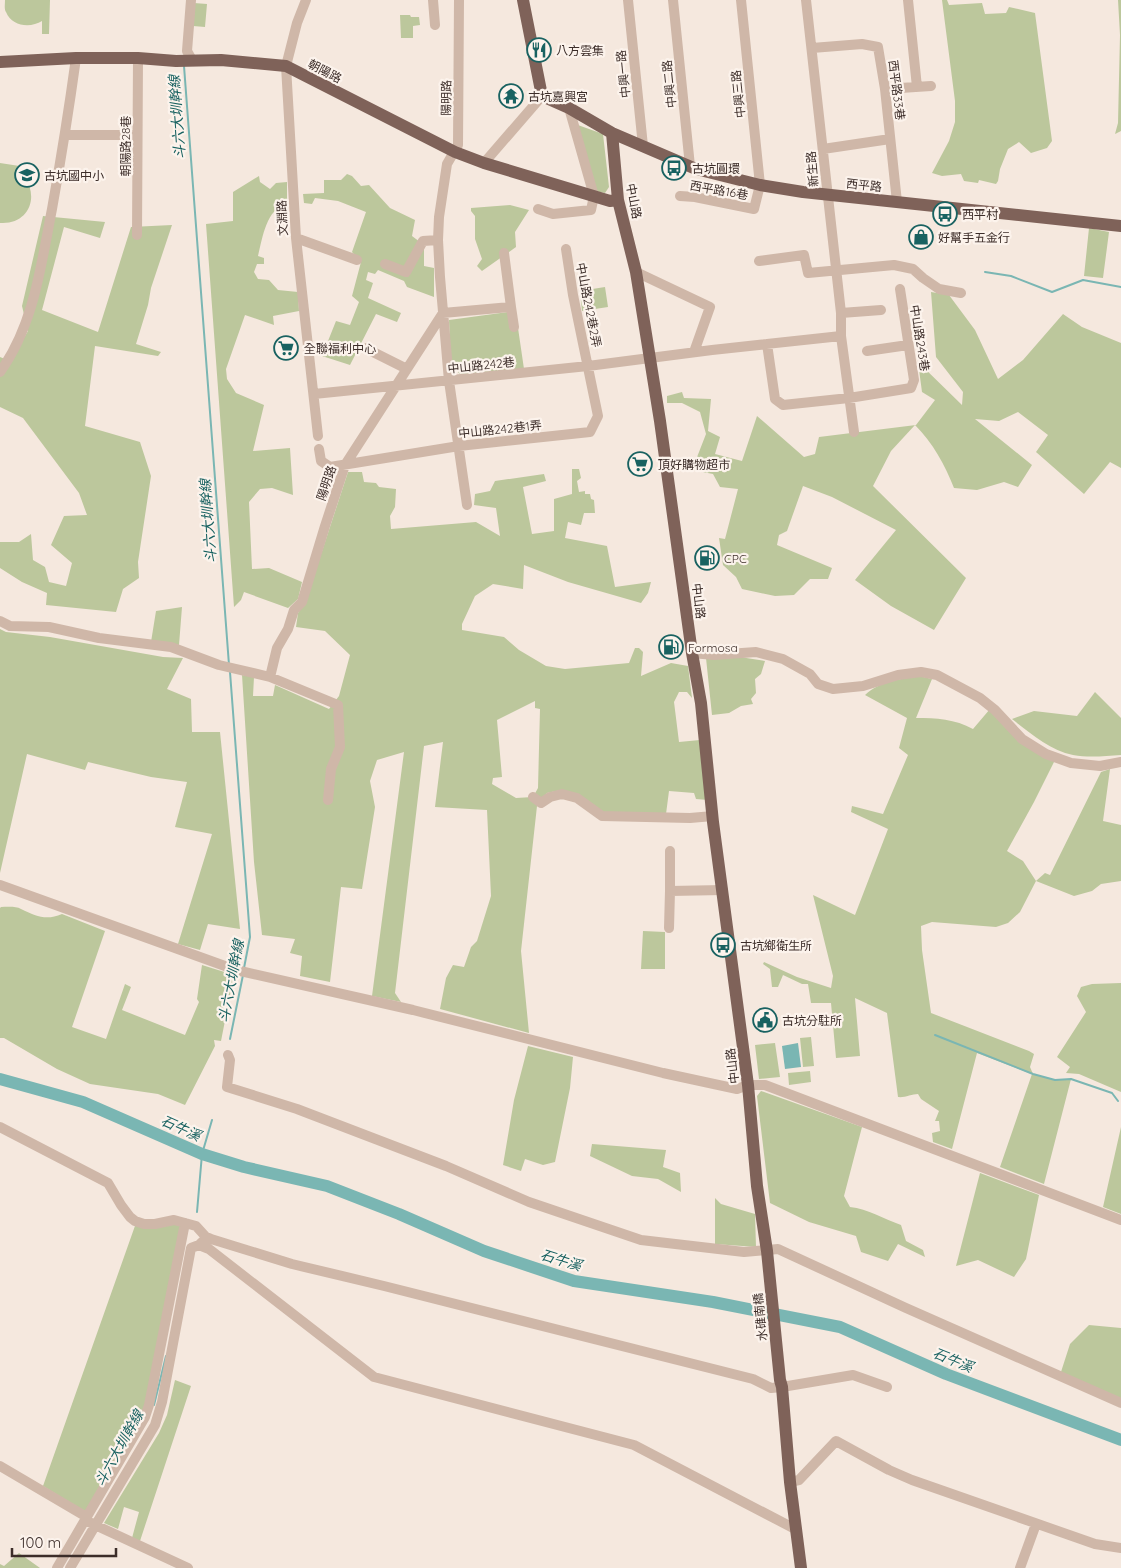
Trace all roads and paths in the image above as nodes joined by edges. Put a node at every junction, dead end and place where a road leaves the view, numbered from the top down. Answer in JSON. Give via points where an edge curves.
{"nodes":[{"id":1,"x":191,"y":0,"type":"edge"},
{"id":2,"x":306,"y":0,"type":"edge"},
{"id":3,"x":434,"y":0,"type":"edge"},
{"id":4,"x":459,"y":0,"type":"edge"},
{"id":5,"x":523,"y":0,"type":"edge"},
{"id":6,"x":628,"y":0,"type":"edge"},
{"id":7,"x":674,"y":0,"type":"edge"},
{"id":8,"x":741,"y":0,"type":"edge"},
{"id":9,"x":806,"y":0,"type":"edge"},
{"id":10,"x":908,"y":0,"type":"edge"},
{"id":11,"x":435,"y":25,"type":"dead end"},
{"id":12,"x":812,"y":48,"type":"junction"},
{"id":13,"x":76,"y":58,"type":"junction"},
{"id":14,"x":138,"y":58,"type":"junction"},
{"id":15,"x":192,"y":60,"type":"junction"},
{"id":16,"x":0,"y":62,"type":"edge"},
{"id":17,"x":286,"y":66,"type":"junction"},
{"id":18,"x":931,"y":86,"type":"dead end"},
{"id":19,"x":918,"y":87,"type":"junction"},
{"id":20,"x":885,"y":89,"type":"junction"},
{"id":21,"x":542,"y":96,"type":"junction"},
{"id":22,"x":569,"y":108,"type":"junction"},
{"id":23,"x":612,"y":133,"type":"junction"},
{"id":24,"x":66,"y":135,"type":"junction"},
{"id":25,"x":137,"y":135,"type":"junction"},
{"id":26,"x":890,"y":139,"type":"junction"},
{"id":27,"x":643,"y":146,"type":"junction"},
{"id":28,"x":823,"y":150,"type":"junction"},
{"id":29,"x":455,"y":152,"type":"junction"},
{"id":30,"x":484,"y":163,"type":"junction"},
{"id":31,"x":690,"y":166,"type":"junction"},
{"id":32,"x":760,"y":185,"type":"junction"},
{"id":33,"x":827,"y":195,"type":"junction"},
{"id":34,"x":594,"y":196,"type":"junction"},
{"id":35,"x":680,"y":196,"type":"dead end"},
{"id":36,"x":618,"y":200,"type":"junction"},
{"id":37,"x":897,"y":202,"type":"junction"},
{"id":38,"x":538,"y":210,"type":"dead end"},
{"id":39,"x":1121,"y":226,"type":"edge"},
{"id":40,"x":137,"y":235,"type":"dead end"},
{"id":41,"x":296,"y":238,"type":"junction"},
{"id":42,"x":438,"y":240,"type":"junction"},
{"id":43,"x":566,"y":249,"type":"dead end"},
{"id":44,"x":504,"y":253,"type":"dead end"},
{"id":45,"x":356,"y":260,"type":"dead end"},
{"id":46,"x":759,"y":262,"type":"dead end"},
{"id":47,"x":385,"y":264,"type":"dead end"},
{"id":48,"x":836,"y":271,"type":"junction"},
{"id":49,"x":636,"y":272,"type":"junction"},
{"id":50,"x":900,"y":289,"type":"dead end"},
{"id":51,"x":960,"y":293,"type":"dead end"},
{"id":52,"x":511,"y":307,"type":"junction"},
{"id":53,"x":881,"y":310,"type":"dead end"},
{"id":54,"x":443,"y":313,"type":"junction"},
{"id":55,"x":841,"y":313,"type":"junction"},
{"id":56,"x":514,"y":327,"type":"dead end"},
{"id":57,"x":841,"y":336,"type":"junction"},
{"id":58,"x":767,"y":344,"type":"junction"},
{"id":59,"x":908,"y":345,"type":"junction"},
{"id":60,"x":365,"y":348,"type":"dead end"},
{"id":61,"x":694,"y":352,"type":"junction"},
{"id":62,"x":867,"y":352,"type":"dead end"},
{"id":63,"x":649,"y":359,"type":"junction"},
{"id":64,"x":588,"y":366,"type":"junction"},
{"id":65,"x":408,"y":369,"type":"junction"},
{"id":66,"x":0,"y":372,"type":"edge"},
{"id":67,"x":449,"y":381,"type":"junction"},
{"id":68,"x":396,"y":387,"type":"junction"},
{"id":69,"x":314,"y":394,"type":"junction"},
{"id":70,"x":849,"y":398,"type":"junction"},
{"id":71,"x":854,"y":432,"type":"dead end"},
{"id":72,"x":318,"y":436,"type":"dead end"},
{"id":73,"x":459,"y":446,"type":"junction"},
{"id":74,"x":319,"y":449,"type":"dead end"},
{"id":75,"x":345,"y":465,"type":"junction"},
{"id":76,"x":467,"y":505,"type":"dead end"},
{"id":77,"x":0,"y":621,"type":"edge"},
{"id":78,"x":692,"y":653,"type":"junction"},
{"id":79,"x":270,"y":677,"type":"junction"},
{"id":80,"x":1121,"y":762,"type":"edge"},
{"id":81,"x":533,"y":797,"type":"dead end"},
{"id":82,"x":328,"y":800,"type":"dead end"},
{"id":83,"x":713,"y":816,"type":"junction"},
{"id":84,"x":670,"y":850,"type":"dead end"},
{"id":85,"x":0,"y":885,"type":"edge"},
{"id":86,"x":723,"y":890,"type":"junction"},
{"id":87,"x":670,"y":891,"type":"junction"},
{"id":88,"x":669,"y":928,"type":"dead end"},
{"id":89,"x":228,"y":1054,"type":"dead end"},
{"id":90,"x":748,"y":1085,"type":"junction"},
{"id":91,"x":0,"y":1127,"type":"edge"},
{"id":92,"x":1121,"y":1220,"type":"edge"},
{"id":93,"x":185,"y":1223,"type":"junction"},
{"id":94,"x":202,"y":1238,"type":"junction"},
{"id":95,"x":767,"y":1251,"type":"junction"},
{"id":96,"x":781,"y":1384,"type":"junction"},
{"id":97,"x":887,"y":1387,"type":"dead end"},
{"id":98,"x":1121,"y":1403,"type":"edge"},
{"id":99,"x":0,"y":1466,"type":"edge"},
{"id":100,"x":790,"y":1482,"type":"junction"},
{"id":101,"x":85,"y":1520,"type":"junction"},
{"id":102,"x":1036,"y":1524,"type":"junction"},
{"id":103,"x":95,"y":1526,"type":"junction"},
{"id":104,"x":797,"y":1530,"type":"junction"},
{"id":105,"x":1121,"y":1548,"type":"edge"},
{"id":106,"x":57,"y":1568,"type":"edge"},
{"id":107,"x":70,"y":1568,"type":"edge"},
{"id":108,"x":188,"y":1568,"type":"edge"},
{"id":109,"x":801,"y":1568,"type":"edge"},
{"id":110,"x":1020,"y":1568,"type":"edge"}],
"edges":[{"from":1,"to":15,"type":"street","via":[[187,51]]},
{"from":2,"to":17,"type":"street","name":"文淵路"},
{"from":3,"to":11,"type":"street"},
{"from":4,"to":29,"type":"street","name":"陽明路","via":[[458,145]]},
{"from":5,"to":21,"type":"main road"},
{"from":6,"to":27,"type":"street","name":"中興一路"},
{"from":7,"to":31,"type":"street","name":"中興二路"},
{"from":8,"to":32,"type":"street","name":"中興三路"},
{"from":9,"to":12,"type":"street","name":"新生路"},
{"from":10,"to":19,"type":"street"},
{"from":12,"to":20,"type":"street","name":"西平路33巷","via":[[862,44],[878,47]]},
{"from":12,"to":28,"type":"street","name":"新生路"},
{"from":13,"to":14,"type":"main road","name":"朝陽路"},
{"from":13,"to":16,"type":"main road","name":"朝陽路"},
{"from":13,"to":24,"type":"street"},
{"from":14,"to":15,"type":"main road","name":"朝陽路"},
{"from":14,"to":25,"type":"street","name":"朝陽路28巷"},
{"from":15,"to":17,"type":"main road","name":"朝陽路"},
{"from":17,"to":29,"type":"main road","name":"朝陽路"},
{"from":17,"to":41,"type":"street","name":"文淵路"},
{"from":18,"to":19,"type":"street"},
{"from":19,"to":20,"type":"street"},
{"from":20,"to":26,"type":"street","name":"西平路33巷"},
{"from":21,"to":22,"type":"main road"},
{"from":21,"to":30,"type":"street"},
{"from":22,"to":23,"type":"main road"},
{"from":22,"to":34,"type":"street"},
{"from":23,"to":27,"type":"main road","name":"西平路"},
{"from":23,"to":36,"type":"main road","name":"中山路"},
{"from":24,"to":25,"type":"street"},
{"from":24,"to":66,"type":"street","via":[[31,311]]},
{"from":25,"to":40,"type":"street","name":"朝陽路28巷"},
{"from":26,"to":28,"type":"street"},
{"from":26,"to":37,"type":"street","name":"西平路33巷"},
{"from":27,"to":31,"type":"main road","name":"西平路"},
{"from":28,"to":33,"type":"street","name":"新生路"},
{"from":29,"to":30,"type":"main road","name":"朝陽路"},
{"from":29,"to":42,"type":"street","name":"陽明路","via":[[447,164]]},
{"from":30,"to":34,"type":"main road","name":"朝陽路"},
{"from":31,"to":32,"type":"main road","name":"西平路"},
{"from":32,"to":33,"type":"main road","name":"西平路"},
{"from":32,"to":35,"type":"street","name":"西平路16巷","via":[[754,208]]},
{"from":33,"to":37,"type":"main road","name":"西平路"},
{"from":33,"to":48,"type":"street","name":"新生路"},
{"from":34,"to":36,"type":"main road","name":"朝陽路"},
{"from":34,"to":38,"type":"street","via":[[591,210],[553,214]]},
{"from":36,"to":49,"type":"main road","name":"中山路"},
{"from":37,"to":39,"type":"main road","name":"西平路"},
{"from":41,"to":45,"type":"street"},
{"from":41,"to":69,"type":"street","name":"文淵路"},
{"from":42,"to":47,"type":"street","via":[[423,241],[406,272]]},
{"from":42,"to":54,"type":"street","name":"陽明路"},
{"from":43,"to":64,"type":"street","name":"中山路242巷2弄"},
{"from":44,"to":52,"type":"street"},
{"from":46,"to":48,"type":"street","via":[[804,255],[808,273]]},
{"from":48,"to":51,"type":"street","via":[[894,265],[913,269],[939,288]]},
{"from":48,"to":55,"type":"street","name":"新生路"},
{"from":49,"to":61,"type":"street","via":[[710,308]]},
{"from":49,"to":63,"type":"main road","name":"中山路"},
{"from":50,"to":59,"type":"street","name":"中山路243巷"},
{"from":52,"to":54,"type":"street"},
{"from":52,"to":56,"type":"street"},
{"from":53,"to":55,"type":"street"},
{"from":54,"to":65,"type":"street","name":"陽明路"},
{"from":54,"to":67,"type":"street","name":"陽明路"},
{"from":55,"to":57,"type":"street","name":"新生路"},
{"from":57,"to":58,"type":"street"},
{"from":57,"to":70,"type":"street"},
{"from":58,"to":61,"type":"street"},
{"from":58,"to":70,"type":"street","name":"中山路243巷","via":[[775,399],[780,404]]},
{"from":59,"to":62,"type":"street"},
{"from":59,"to":70,"type":"street","name":"中山路243巷","via":[[914,380],[911,388]]},
{"from":60,"to":65,"type":"street"},
{"from":61,"to":63,"type":"street"},
{"from":63,"to":64,"type":"street","name":"中山路242巷"},
{"from":63,"to":78,"type":"main road","name":"中山路"},
{"from":64,"to":67,"type":"street","name":"中山路242巷"},
{"from":64,"to":73,"type":"street","name":"中山路242巷1弄","via":[[598,416],[590,432]]},
{"from":65,"to":68,"type":"street","name":"陽明路"},
{"from":67,"to":68,"type":"street","name":"中山路242巷"},
{"from":67,"to":73,"type":"street","name":"陽明路"},
{"from":68,"to":69,"type":"street","name":"中山路242巷"},
{"from":68,"to":75,"type":"street","name":"陽明路"},
{"from":69,"to":72,"type":"street","name":"文淵路"},
{"from":70,"to":71,"type":"street"},
{"from":73,"to":75,"type":"street","name":"中山路242巷1弄"},
{"from":73,"to":76,"type":"street","name":"陽明路"},
{"from":74,"to":75,"type":"street","name":"中山路242巷1弄","via":[[320,461],[325,466]]},
{"from":75,"to":79,"type":"street","name":"陽明路","via":[[302,602],[294,610],[288,629],[276,648]]},
{"from":77,"to":79,"type":"street","via":[[10,626],[49,627],[99,638],[171,647],[219,665]]},
{"from":78,"to":80,"type":"street","via":[[756,652],[783,659],[810,674],[818,684],[833,689],[862,686],[898,675],[921,672],[937,675],[980,698],[1022,738],[1046,754],[1071,763],[1100,766]]},
{"from":78,"to":83,"type":"main road","name":"中山路","via":[[701,703]]},
{"from":79,"to":82,"type":"street","via":[[338,705],[340,748],[330,769]]},
{"from":81,"to":83,"type":"street","via":[[541,803],[562,794],[577,798],[602,816]]},
{"from":83,"to":86,"type":"main road","name":"中山路"},
{"from":84,"to":87,"type":"street"},
{"from":85,"to":90,"type":"street","via":[[241,971],[681,1077],[737,1089]]},
{"from":86,"to":87,"type":"street"},
{"from":86,"to":90,"type":"main road","name":"中山路"},
{"from":87,"to":88,"type":"street"},
{"from":89,"to":95,"type":"street","via":[[227,1087],[310,1114],[529,1202],[641,1240],[744,1252]]},
{"from":90,"to":92,"type":"street","via":[[765,1085]]},
{"from":90,"to":95,"type":"main road","name":"中山路","via":[[757,1186]]},
{"from":91,"to":93,"type":"street","via":[[108,1183],[120,1205],[135,1221],[144,1224],[174,1220]]},
{"from":93,"to":94,"type":"street","via":[[196,1226]]},
{"from":93,"to":101,"type":"street","via":[[147,1411],[140,1429]]},
{"from":94,"to":96,"type":"street","via":[[292,1264],[753,1379],[771,1388]]},
{"from":94,"to":103,"type":"street","via":[[191,1248],[155,1426]]},
{"from":94,"to":104,"type":"street","via":[[209,1249],[374,1377],[634,1445]]},
{"from":95,"to":96,"type":"main road","name":"水碓南橋"},
{"from":95,"to":98,"type":"street","via":[[778,1249]]},
{"from":96,"to":97,"type":"street","via":[[853,1375]]},
{"from":96,"to":100,"type":"main road","name":"水碓南橋"},
{"from":99,"to":101,"type":"street","via":[[85,1516]]},
{"from":100,"to":102,"type":"street","via":[[799,1480],[836,1440],[897,1473]]},
{"from":100,"to":104,"type":"main road","name":"水碓南橋"},
{"from":101,"to":103,"type":"street"},
{"from":101,"to":106,"type":"street"},
{"from":102,"to":105,"type":"street","via":[[1095,1544]]},
{"from":102,"to":110,"type":"street"},
{"from":103,"to":107,"type":"street"},
{"from":103,"to":108,"type":"street"},
{"from":104,"to":109,"type":"main road","name":"水碓南橋"}]}
